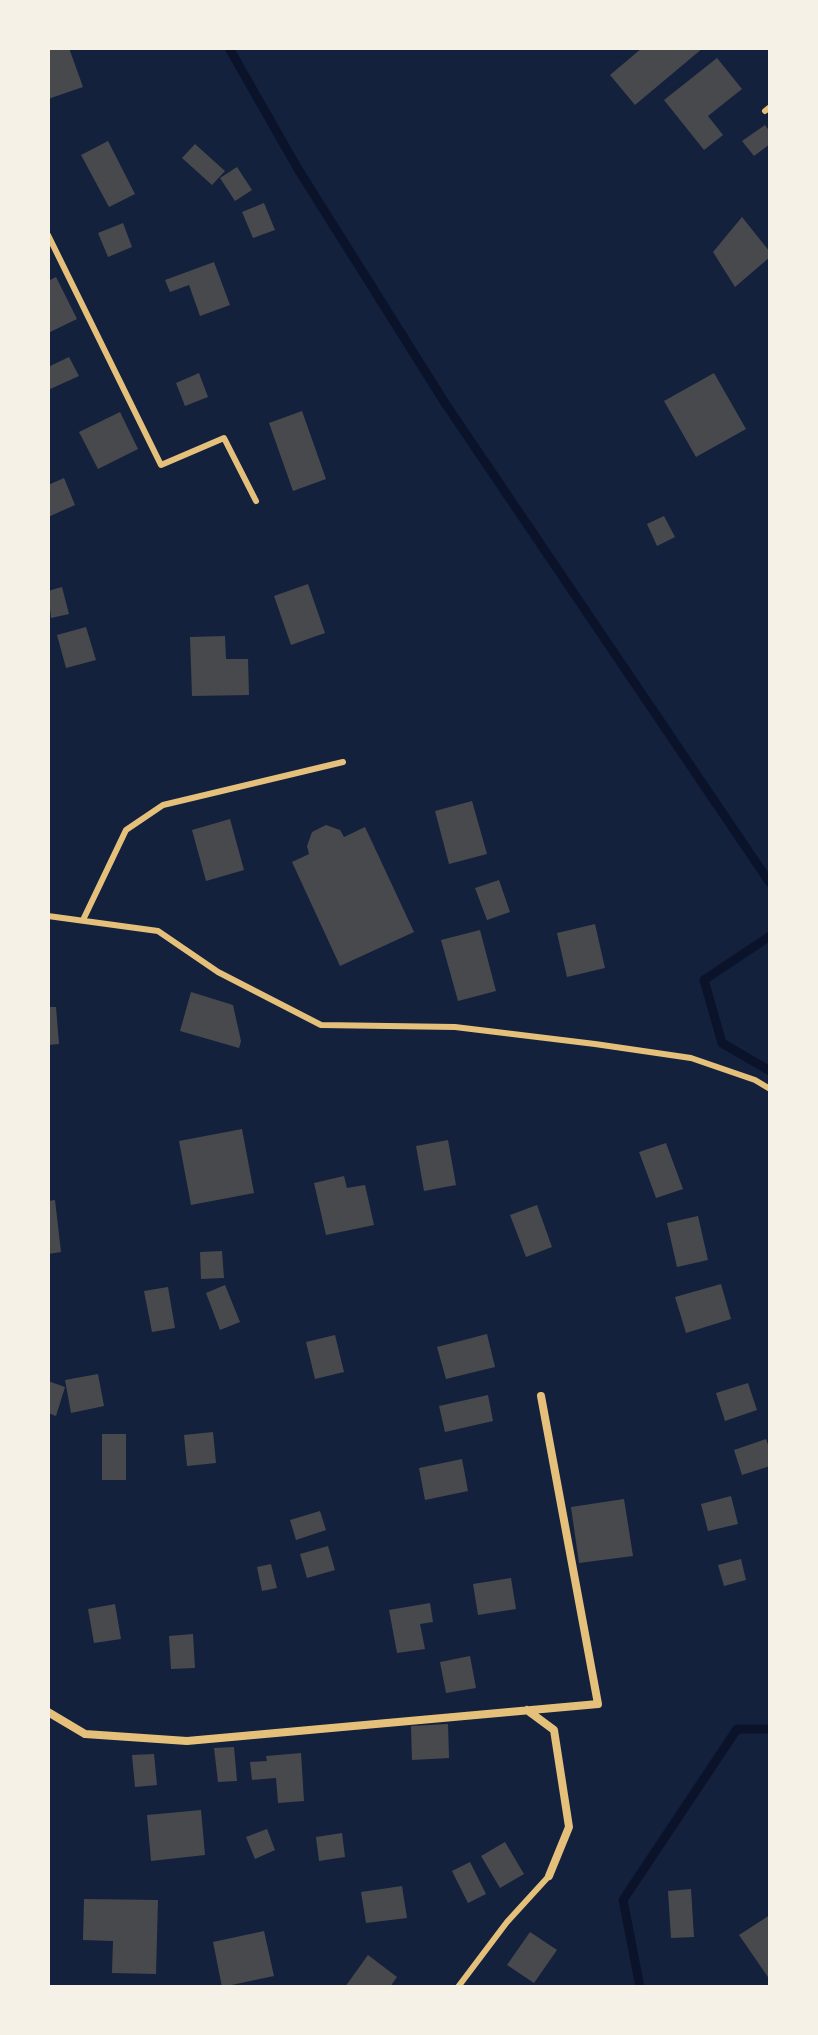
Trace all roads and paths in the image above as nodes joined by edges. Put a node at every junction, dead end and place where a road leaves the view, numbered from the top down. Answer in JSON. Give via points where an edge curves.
{"nodes":[{"id":1,"x":48,"y":235,"type":"edge"},
{"id":2,"x":256,"y":501,"type":"dead end"},
{"id":3,"x":343,"y":762,"type":"dead end"},
{"id":4,"x":48,"y":916,"type":"edge"},
{"id":5,"x":83,"y":920,"type":"junction"},
{"id":6,"x":770,"y":1089,"type":"edge"},
{"id":7,"x":541,"y":1396,"type":"dead end"},
{"id":8,"x":526,"y":1709,"type":"junction"},
{"id":9,"x":48,"y":1712,"type":"edge"},
{"id":10,"x":549,"y":1876,"type":"joint"},
{"id":11,"x":458,"y":1987,"type":"edge"}],
"edges":[{"from":1,"to":2,"type":"lane","via":[[161,465],[224,438]]},
{"from":3,"to":5,"type":"lane","via":[[163,805],[126,830]]},
{"from":4,"to":5,"type":"lane"},
{"from":5,"to":6,"type":"lane","via":[[158,931],[218,972],[321,1025],[455,1027],[595,1044],[691,1058]]},
{"from":7,"to":8,"type":"street","via":[[598,1704]]},
{"from":8,"to":9,"type":"street","via":[[187,1741],[85,1734]]},
{"from":8,"to":10,"type":"street","via":[[554,1730],[569,1827]]},
{"from":10,"to":11,"type":"lane"}]}
